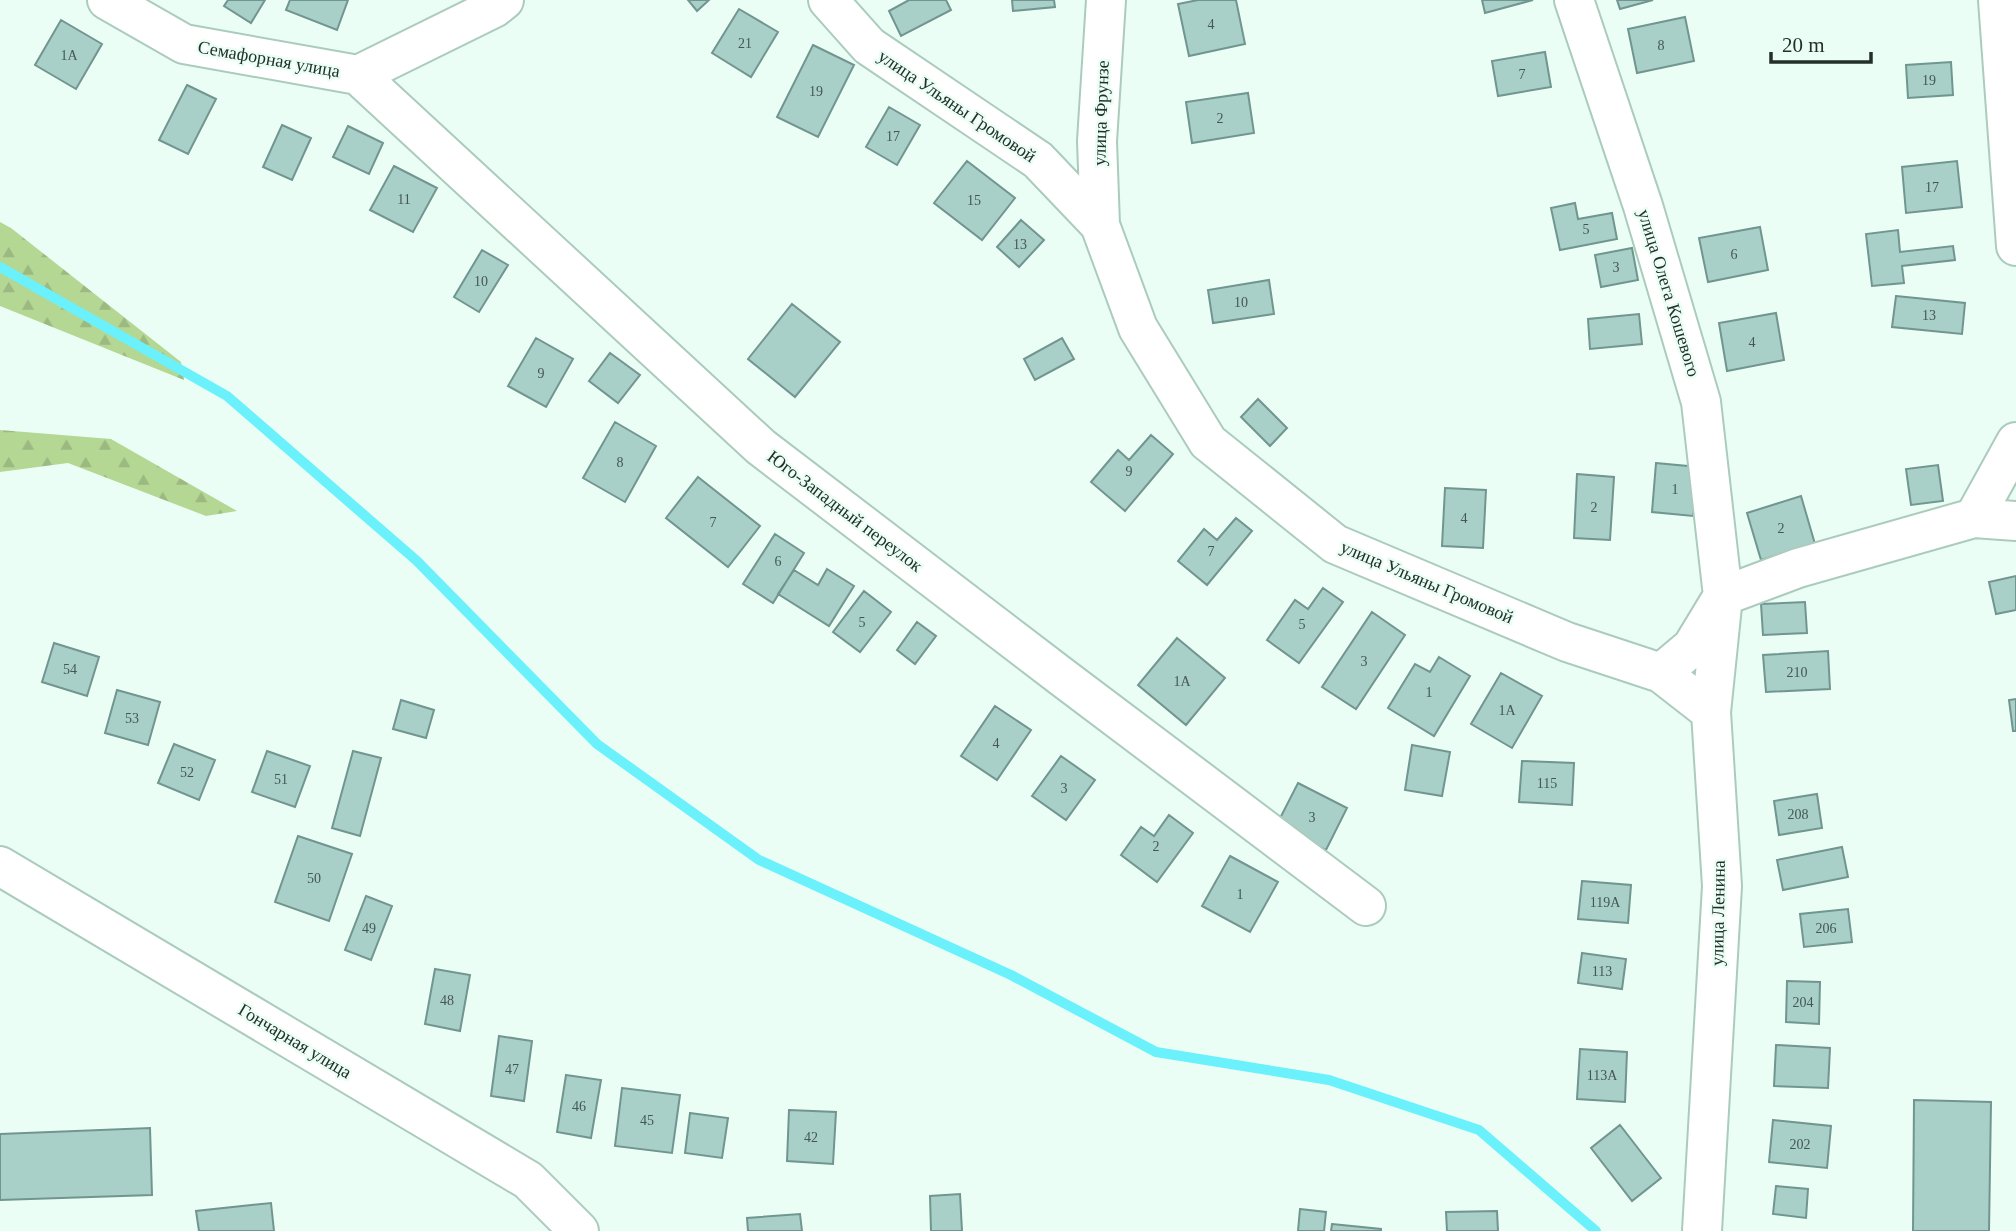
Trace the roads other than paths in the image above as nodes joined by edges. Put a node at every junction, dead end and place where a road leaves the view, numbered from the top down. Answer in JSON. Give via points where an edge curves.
{"nodes":[{"id":1,"x":107,"y":0,"type":"edge"},
{"id":2,"x":504,"y":0,"type":"edge"},
{"id":3,"x":828,"y":0,"type":"edge"},
{"id":4,"x":1106,"y":0,"type":"edge"},
{"id":5,"x":1574,"y":0,"type":"edge"},
{"id":6,"x":1998,"y":0,"type":"edge"},
{"id":7,"x":358,"y":75,"type":"junction"},
{"id":8,"x":1097,"y":141,"type":"junction"},
{"id":9,"x":1038,"y":160,"type":"junction"},
{"id":10,"x":1100,"y":225,"type":"junction"},
{"id":11,"x":2016,"y":246,"type":"edge"},
{"id":12,"x":2016,"y":442,"type":"edge"},
{"id":13,"x":1974,"y":518,"type":"junction"},
{"id":14,"x":2016,"y":521,"type":"edge"},
{"id":15,"x":1723,"y":596,"type":"junction"},
{"id":16,"x":1661,"y":673,"type":"junction"},
{"id":17,"x":1711,"y":712,"type":"junction"},
{"id":18,"x":0,"y":866,"type":"edge"},
{"id":19,"x":1366,"y":906,"type":"dead end"},
{"id":20,"x":579,"y":1231,"type":"edge"},
{"id":21,"x":1702,"y":1231,"type":"edge"}],
"edges":[{"from":1,"to":7,"type":"street","name":"Семафорная улица","via":[[184,44]]},
{"from":2,"to":7,"type":"street"},
{"from":3,"to":9,"type":"street","name":"улица Ульяны Громовой","via":[[869,46]]},
{"from":4,"to":8,"type":"street","name":"улица Фрунзе"},
{"from":5,"to":15,"type":"street","name":"улица Олега Кошевого","via":[[1643,206],[1701,402]]},
{"from":6,"to":11,"type":"street"},
{"from":7,"to":19,"type":"street","name":"Юго-Западный переулок","via":[[761,447]]},
{"from":8,"to":9,"type":"street"},
{"from":8,"to":10,"type":"street","name":"улица Фрунзе"},
{"from":9,"to":10,"type":"street","name":"улица Ульяны Громовой"},
{"from":10,"to":16,"type":"street","name":"улица Ульяны Громовой","via":[[1139,328],[1208,442],[1335,544],[1567,642]]},
{"from":12,"to":13,"type":"street"},
{"from":13,"to":14,"type":"street"},
{"from":13,"to":15,"type":"street","via":[[1798,568]]},
{"from":15,"to":16,"type":"street","via":[[1692,647]]},
{"from":15,"to":17,"type":"street","name":"улица Ленина"},
{"from":16,"to":17,"type":"street","name":"улица Ульяны Громовой"},
{"from":17,"to":21,"type":"street","name":"улица Ленина","via":[[1722,886]]},
{"from":18,"to":20,"type":"street","name":"Гончарная улица","via":[[528,1180]]}]}
